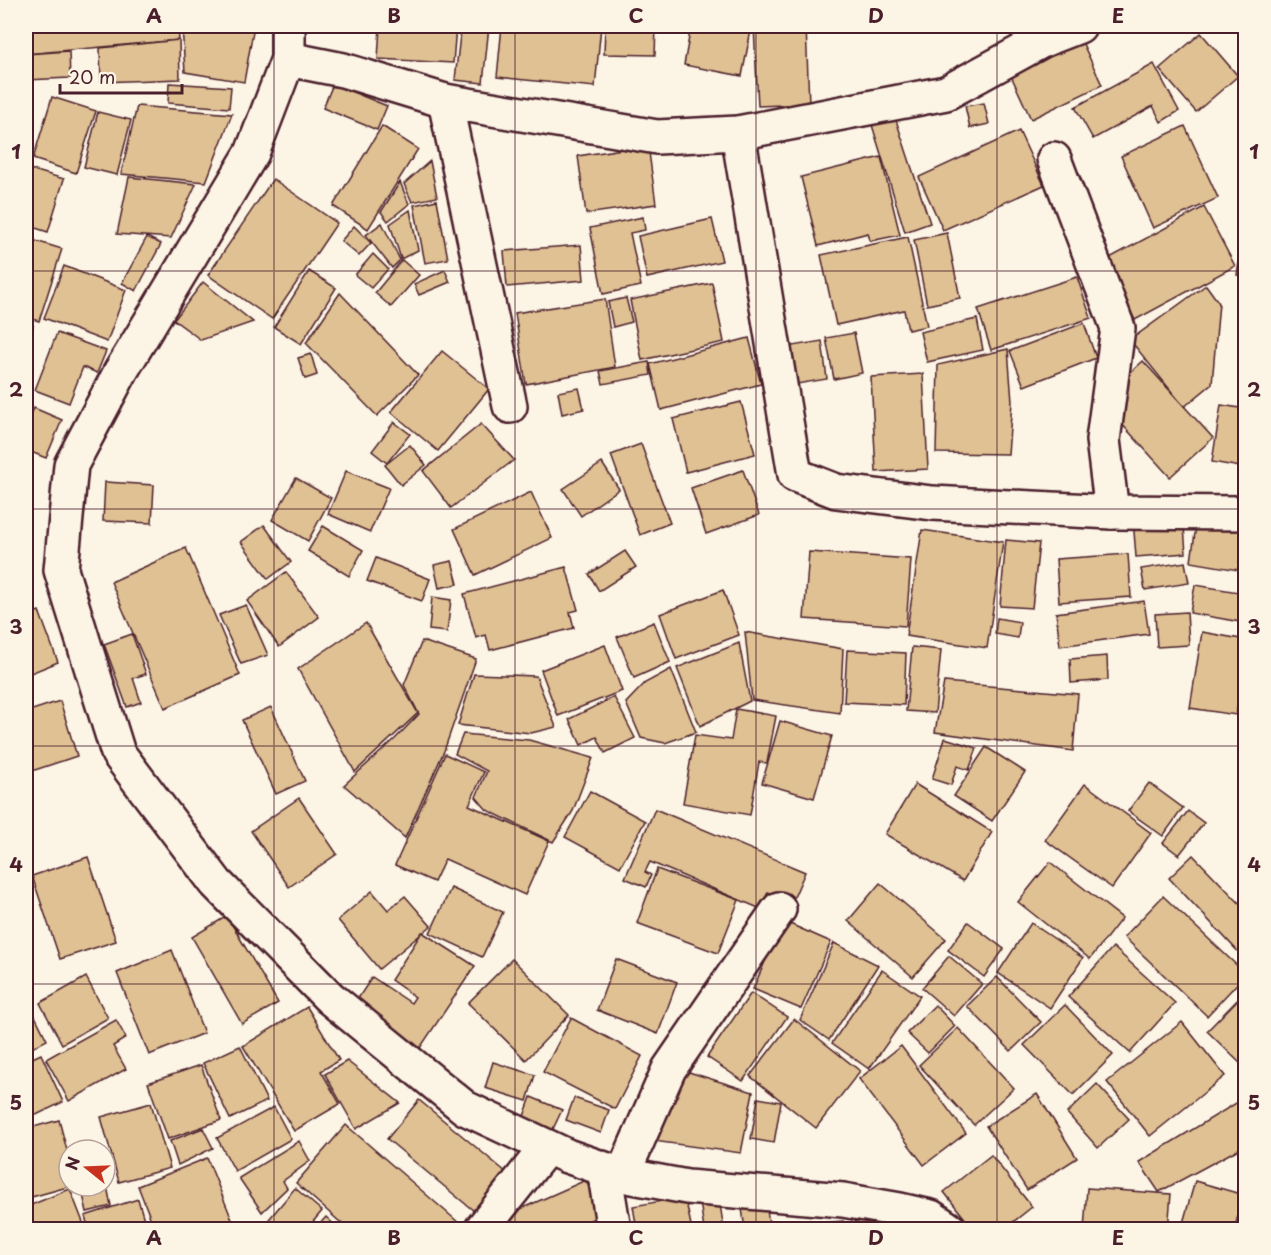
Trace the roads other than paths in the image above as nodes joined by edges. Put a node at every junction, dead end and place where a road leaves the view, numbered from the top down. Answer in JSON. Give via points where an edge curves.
{"nodes":[{"id":1,"x":288,"y":26,"type":"edge"},
{"id":2,"x":1078,"y":26,"type":"edge"},
{"id":3,"x":288,"y":59,"type":"junction"},
{"id":4,"x":445,"y":100,"type":"junction"},
{"id":5,"x":738,"y":133,"type":"junction"},
{"id":6,"x":1054,"y":159,"type":"dead end"},
{"id":7,"x":510,"y":406,"type":"dead end"},
{"id":8,"x":1112,"y":512,"type":"junction"},
{"id":9,"x":1245,"y":513,"type":"edge"},
{"id":10,"x":779,"y":909,"type":"dead end"},
{"id":11,"x":547,"y":1147,"type":"junction"},
{"id":12,"x":614,"y":1172,"type":"junction"},
{"id":13,"x":935,"y":1226,"type":"edge"},
{"id":14,"x":481,"y":1230,"type":"edge"},
{"id":15,"x":614,"y":1230,"type":"edge"}],
"edges":[{"from":1,"to":3,"type":"street"},
{"from":2,"to":5,"type":"street","via":[[1043,40],[946,93]]},
{"from":3,"to":4,"type":"street","via":[[343,70]]},
{"from":3,"to":11,"type":"street","via":[[252,153],[122,371],[71,465],[61,570],[118,753],[216,883],[330,998],[465,1108]]},
{"from":4,"to":5,"type":"street","via":[[657,138]]},
{"from":4,"to":7,"type":"street"},
{"from":5,"to":8,"type":"street","via":[[795,475],[836,491],[932,503]]},
{"from":6,"to":8,"type":"street","via":[[1118,328],[1102,440]]},
{"from":8,"to":9,"type":"street"},
{"from":10,"to":12,"type":"street","via":[[669,1070]]},
{"from":11,"to":12,"type":"street"},
{"from":11,"to":14,"type":"street"},
{"from":12,"to":13,"type":"street","via":[[687,1187],[843,1200],[900,1210]]},
{"from":12,"to":15,"type":"street"}]}
